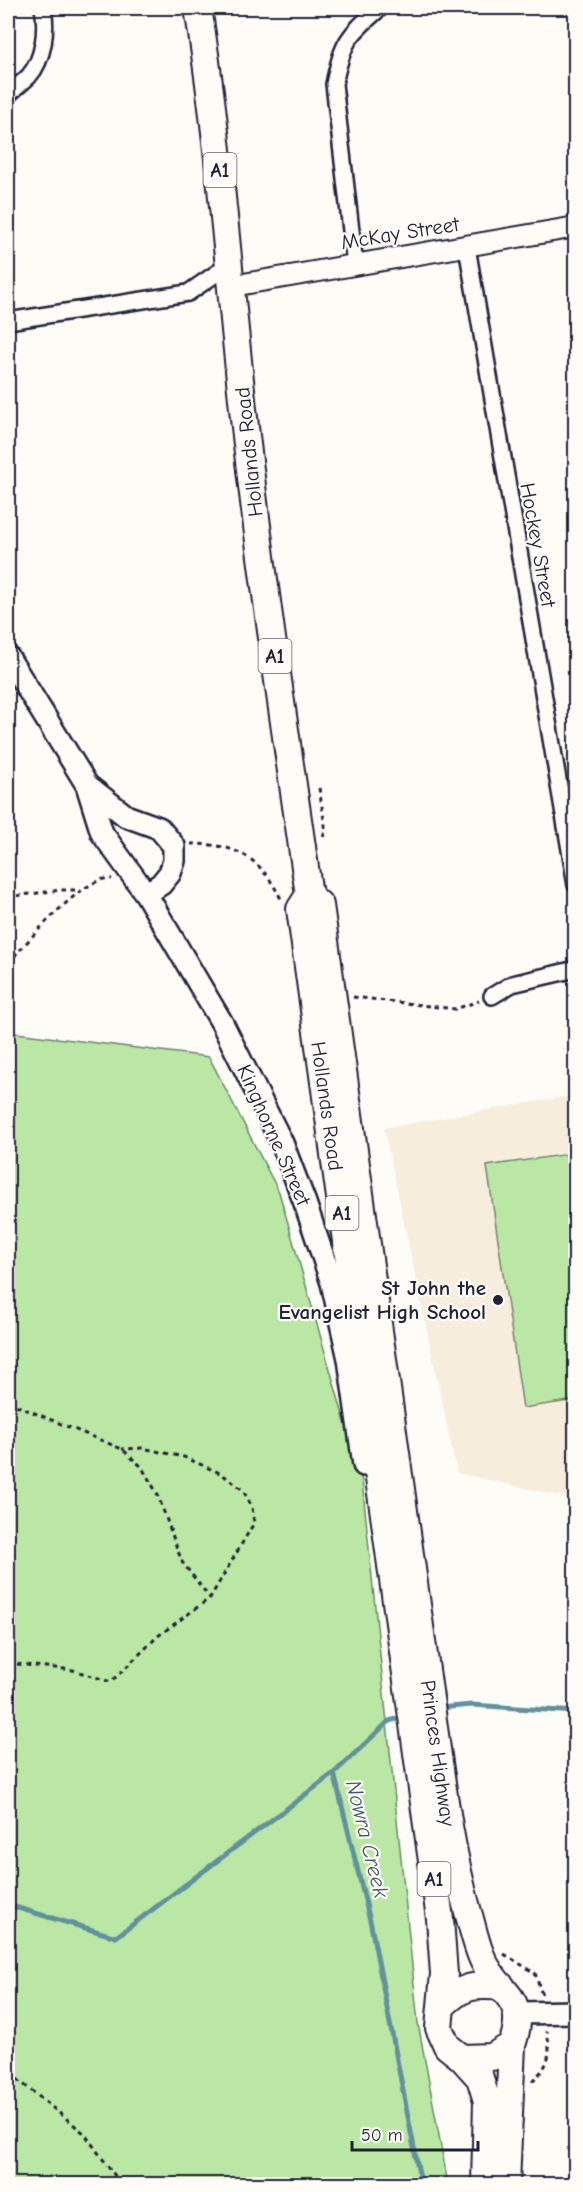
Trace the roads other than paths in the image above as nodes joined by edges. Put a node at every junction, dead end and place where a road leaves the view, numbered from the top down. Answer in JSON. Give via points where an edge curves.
{"nodes":[{"id":1,"x":43,"y":8,"type":"edge"},
{"id":2,"x":198,"y":8,"type":"edge"},
{"id":3,"x":380,"y":8,"type":"edge"},
{"id":4,"x":8,"y":95,"type":"edge"},
{"id":5,"x":576,"y":227,"type":"edge"},
{"id":6,"x":467,"y":247,"type":"junction"},
{"id":7,"x":355,"y":265,"type":"junction"},
{"id":8,"x":231,"y":275,"type":"junction"},
{"id":9,"x":8,"y":321,"type":"edge"},
{"id":10,"x":8,"y":657,"type":"edge"},
{"id":11,"x":87,"y":785,"type":"junction"},
{"id":12,"x":576,"y":885,"type":"edge"},
{"id":13,"x":146,"y":894,"type":"junction"},
{"id":14,"x":309,"y":895,"type":"junction"},
{"id":15,"x":576,"y":969,"type":"edge"},
{"id":16,"x":492,"y":996,"type":"road end"},
{"id":17,"x":404,"y":1510,"type":"joint"},
{"id":18,"x":386,"y":1532,"type":"junction"},
{"id":19,"x":414,"y":1658,"type":"junction"},
{"id":20,"x":427,"y":1751,"type":"junction"},
{"id":21,"x":502,"y":1987,"type":"junction"},
{"id":22,"x":441,"y":2007,"type":"junction"},
{"id":23,"x":576,"y":2012,"type":"edge"},
{"id":24,"x":518,"y":2013,"type":"junction"},
{"id":25,"x":512,"y":2045,"type":"junction"},
{"id":26,"x":462,"y":2058,"type":"junction"},
{"id":27,"x":484,"y":2184,"type":"edge"},
{"id":28,"x":506,"y":2184,"type":"edge"}],
"edges":[{"from":1,"to":4,"type":"street","via":[[42,48],[31,74]]},
{"from":2,"to":8,"type":"highway","name":"Hollands Road","number":"A1"},
{"from":3,"to":7,"type":"street","via":[[352,32],[340,56],[334,84]]},
{"from":5,"to":6,"type":"street","name":"McKay Street"},
{"from":6,"to":7,"type":"street","name":"McKay Street"},
{"from":6,"to":12,"type":"street","name":"Hockey Street"},
{"from":7,"to":8,"type":"street","name":"McKay Street"},
{"from":8,"to":9,"type":"street","name":"McKay Street","via":[[188,293]]},
{"from":8,"to":14,"type":"highway","name":"Hollands Road","number":"A1","via":[[258,536]]},
{"from":10,"to":11,"type":"main road","name":"Kinghorne Street"},
{"from":11,"to":13,"type":"main road","name":"Kinghorne Street","via":[[102,833]]},
{"from":11,"to":13,"type":"main road","name":"Kinghorne Street","via":[[126,816],[159,828],[174,846],[170,873]]},
{"from":13,"to":18,"type":"main road","name":"Kinghorne Street","via":[[222,1023],[282,1143],[305,1203],[332,1283],[347,1348],[371,1512]]},
{"from":14,"to":17,"type":"highway","name":"Hollands Road","number":"A1","via":[[320,905]]},
{"from":14,"to":18,"type":"highway","name":"Hollands Road","number":"A1","via":[[300,909]]},
{"from":15,"to":16,"type":"street","via":[[512,984]]},
{"from":17,"to":19,"type":"highway","name":"Princes Highway","number":"A1"},
{"from":18,"to":19,"type":"highway","name":"Princes Highway","number":"A1"},
{"from":19,"to":20,"type":"highway","name":"Princes Highway","number":"A1"},
{"from":20,"to":21,"type":"highway","name":"Princes Highway","number":"A1","via":[[482,1959]]},
{"from":20,"to":22,"type":"highway","name":"Princes Highway","number":"A1","via":[[443,1948]]},
{"from":21,"to":22,"type":"highway","via":[[467,1987]]},
{"from":21,"to":24,"type":"highway","number":"A1"},
{"from":22,"to":26,"type":"highway","number":"A1","via":[[442,2037]]},
{"from":23,"to":24,"type":"main road"},
{"from":24,"to":25,"type":"highway"},
{"from":25,"to":26,"type":"highway","via":[[492,2057]]},
{"from":25,"to":28,"type":"highway"},
{"from":26,"to":27,"type":"highway","number":"A1","via":[[480,2078],[487,2101]]}]}
